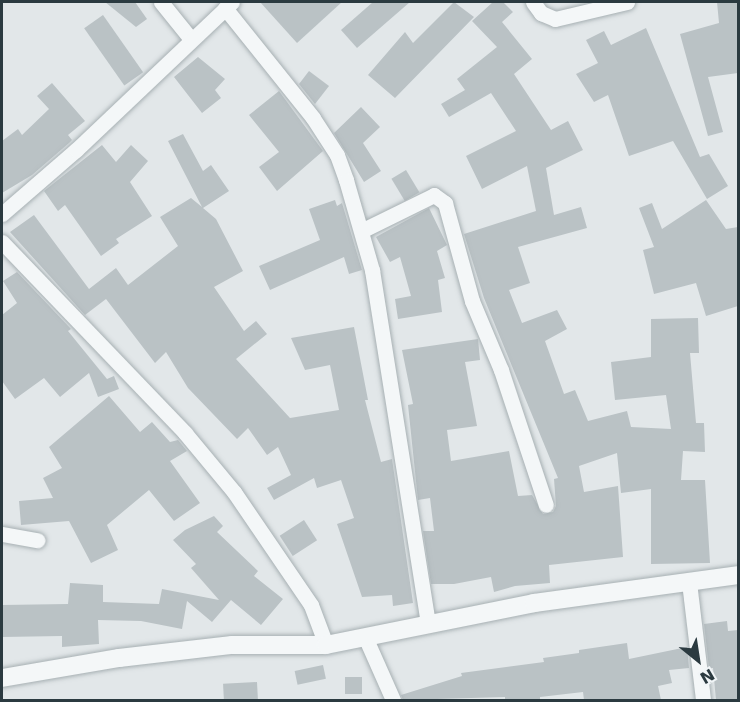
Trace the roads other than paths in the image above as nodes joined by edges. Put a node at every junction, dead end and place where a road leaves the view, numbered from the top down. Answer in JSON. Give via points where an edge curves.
{"nodes":[{"id":1,"x":161,"y":2,"type":"edge"},
{"id":2,"x":533,"y":2,"type":"edge"},
{"id":3,"x":627,"y":2,"type":"edge"},
{"id":4,"x":229,"y":5,"type":"edge"},
{"id":5,"x":190,"y":38,"type":"junction"},
{"id":6,"x":2,"y":214,"type":"edge"},
{"id":7,"x":363,"y":230,"type":"junction"},
{"id":8,"x":2,"y":242,"type":"edge"},
{"id":9,"x":546,"y":505,"type":"dead end"},
{"id":10,"x":2,"y":534,"type":"edge"},
{"id":11,"x":37,"y":540,"type":"dead end"},
{"id":12,"x":738,"y":575,"type":"edge"},
{"id":13,"x":689,"y":582,"type":"junction"},
{"id":14,"x":428,"y":625,"type":"junction"},
{"id":15,"x":366,"y":639,"type":"junction"},
{"id":16,"x":326,"y":645,"type":"junction"},
{"id":17,"x":2,"y":678,"type":"edge"},
{"id":18,"x":393,"y":700,"type":"edge"},
{"id":19,"x":703,"y":700,"type":"edge"}],
"edges":[{"from":1,"to":5,"type":"street"},
{"from":2,"to":3,"type":"street","via":[[541,13],[555,19]]},
{"from":4,"to":5,"type":"street"},
{"from":4,"to":7,"type":"street","via":[[337,155]]},
{"from":5,"to":6,"type":"street","via":[[148,83]]},
{"from":7,"to":9,"type":"street","via":[[434,195],[445,203],[472,301],[501,370]]},
{"from":7,"to":14,"type":"street"},
{"from":8,"to":16,"type":"street","via":[[185,433],[234,492],[311,605]]},
{"from":10,"to":11,"type":"street"},
{"from":12,"to":13,"type":"street"},
{"from":13,"to":14,"type":"street","via":[[534,603]]},
{"from":13,"to":19,"type":"street"},
{"from":14,"to":15,"type":"street"},
{"from":15,"to":16,"type":"street"},
{"from":15,"to":18,"type":"street"},
{"from":16,"to":17,"type":"street","via":[[232,645],[118,658]]}]}
